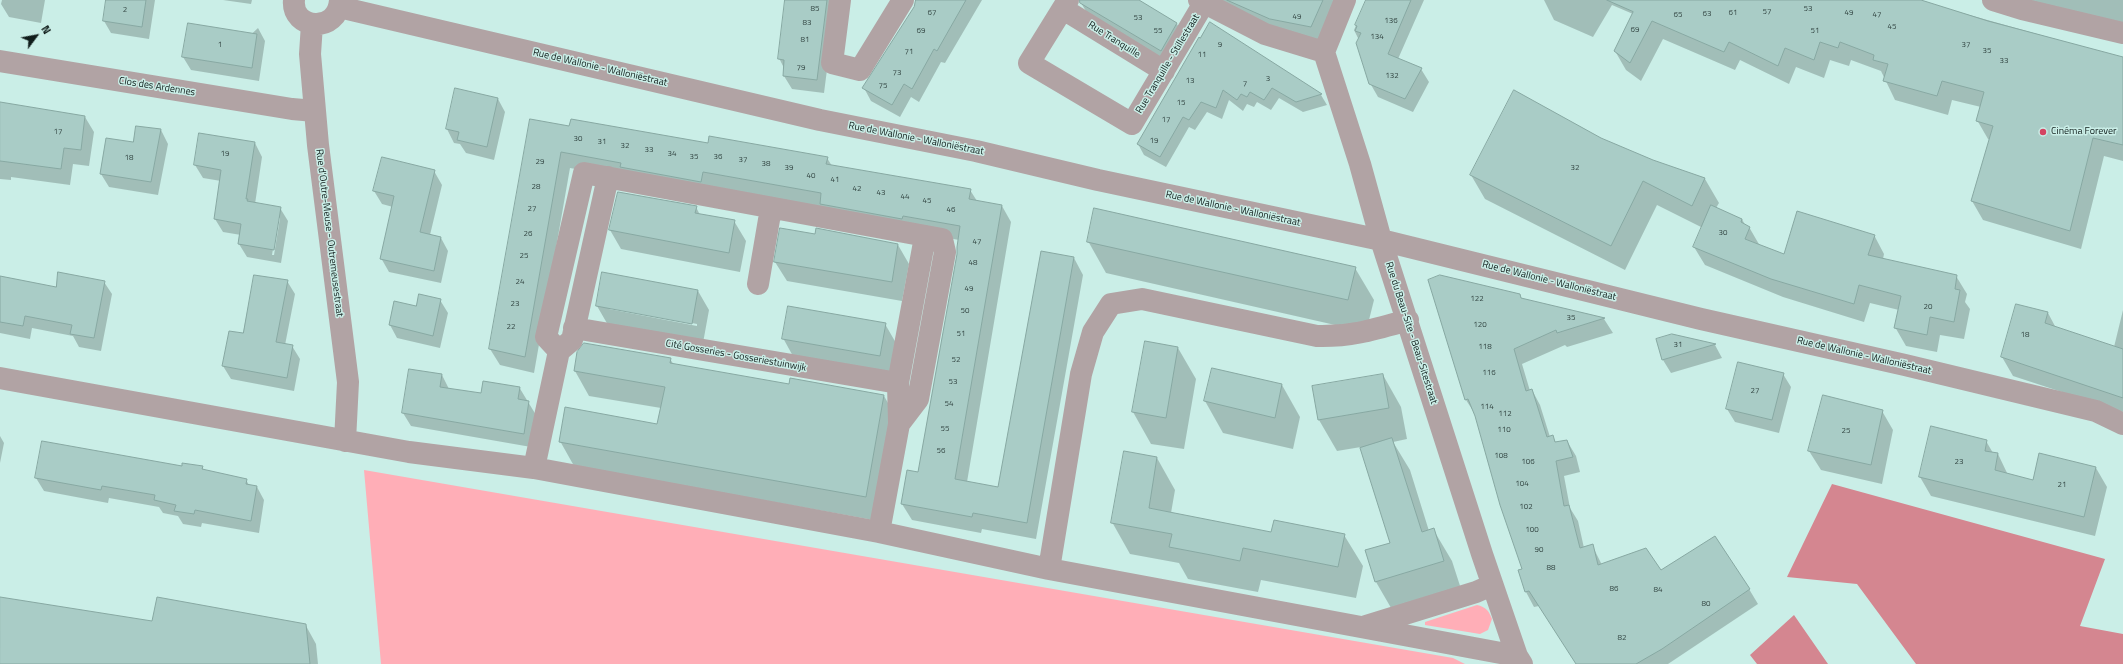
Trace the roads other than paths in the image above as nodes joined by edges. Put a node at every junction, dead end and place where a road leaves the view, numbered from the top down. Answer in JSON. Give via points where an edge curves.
{"nodes":[{"id":1,"x":294,"y":0,"type":"edge"},
{"id":2,"x":840,"y":0,"type":"edge"},
{"id":3,"x":903,"y":0,"type":"edge"},
{"id":4,"x":1345,"y":0,"type":"edge"},
{"id":5,"x":1993,"y":0,"type":"edge"},
{"id":6,"x":1202,"y":2,"type":"edge"},
{"id":7,"x":339,"y":4,"type":"edge"},
{"id":8,"x":1066,"y":4,"type":"edge"},
{"id":9,"x":312,"y":24,"type":"junction"},
{"id":10,"x":2123,"y":33,"type":"edge"},
{"id":11,"x":1324,"y":52,"type":"junction"},
{"id":12,"x":0,"y":61,"type":"edge"},
{"id":13,"x":1164,"y":71,"type":"junction"},
{"id":14,"x":314,"y":111,"type":"junction"},
{"id":15,"x":608,"y":177,"type":"junction"},
{"id":16,"x":771,"y":208,"type":"junction"},
{"id":17,"x":925,"y":237,"type":"junction"},
{"id":18,"x":1381,"y":240,"type":"junction"},
{"id":19,"x":758,"y":284,"type":"dead end"},
{"id":20,"x":1408,"y":320,"type":"junction"},
{"id":21,"x":574,"y":328,"type":"junction"},
{"id":22,"x":559,"y":351,"type":"junction"},
{"id":23,"x":0,"y":378,"type":"edge"},
{"id":24,"x":898,"y":383,"type":"junction"},
{"id":25,"x":899,"y":424,"type":"junction"},
{"id":26,"x":2123,"y":424,"type":"edge"},
{"id":27,"x":345,"y":441,"type":"junction"},
{"id":28,"x":534,"y":468,"type":"junction"},
{"id":29,"x":879,"y":532,"type":"junction"},
{"id":30,"x":1049,"y":569,"type":"junction"},
{"id":31,"x":1492,"y":585,"type":"junction"},
{"id":32,"x":1361,"y":627,"type":"junction"},
{"id":33,"x":1520,"y":660,"type":"edge"}],
"edges":[{"from":1,"to":9,"type":"street","via":[[295,10],[299,16]]},
{"from":2,"to":3,"type":"street","via":[[832,63],[860,70]]},
{"from":4,"to":11,"type":"street"},
{"from":5,"to":10,"type":"street"},
{"from":6,"to":11,"type":"street","name":"Rue Tranquille - Stillestraat","via":[[1265,34]]},
{"from":6,"to":13,"type":"street","name":"Rue Tranquille - Stillestraat"},
{"from":7,"to":9,"type":"street","via":[[332,19],[326,23]]},
{"from":7,"to":18,"type":"street","name":"Rue de Wallonie - Walloniëstraat","via":[[820,120],[976,151],[1106,182]]},
{"from":8,"to":13,"type":"street","name":"Rue Tranquille"},
{"from":8,"to":13,"type":"street","name":"Rue Tranquille - Stillestraat","via":[[1029,63],[1132,124]]},
{"from":9,"to":14,"type":"street","name":"Rue d'Outre-Meuse - Outremeusestraat","via":[[310,54]]},
{"from":11,"to":18,"type":"street","name":"Rue du Beau-Site - Beau-Sitestraat"},
{"from":12,"to":14,"type":"street","name":"Clos des Ardennes"},
{"from":14,"to":27,"type":"street","name":"Rue d'Outre-Meuse - Outremeusestraat","via":[[348,382]]},
{"from":15,"to":16,"type":"street"},
{"from":15,"to":21,"type":"street"},
{"from":15,"to":22,"type":"street","via":[[584,173],[546,337]]},
{"from":16,"to":17,"type":"street"},
{"from":16,"to":19,"type":"street"},
{"from":17,"to":24,"type":"street"},
{"from":17,"to":25,"type":"street","via":[[942,239],[945,252],[918,399]]},
{"from":18,"to":20,"type":"street","name":"Rue du Beau-Site - Beau-Sitestraat"},
{"from":18,"to":26,"type":"street","name":"Rue de Wallonie - Walloniëstraat","via":[[1694,318],[1905,365],[2081,408]]},
{"from":20,"to":30,"type":"street","via":[[1364,333],[1317,336],[1142,298],[1111,304],[1093,332],[1081,374]]},
{"from":20,"to":31,"type":"street","name":"Rue du Beau-Site - Beau-Sitestraat"},
{"from":21,"to":22,"type":"street","via":[[572,340]]},
{"from":21,"to":24,"type":"street","name":"Cité Gosseries - Gosseriestuinwijk"},
{"from":22,"to":28,"type":"street"},
{"from":23,"to":27,"type":"street"},
{"from":24,"to":25,"type":"street"},
{"from":25,"to":29,"type":"street"},
{"from":27,"to":28,"type":"street"},
{"from":28,"to":29,"type":"street"},
{"from":29,"to":30,"type":"street"},
{"from":30,"to":32,"type":"street"},
{"from":31,"to":32,"type":"street","via":[[1462,597]]},
{"from":31,"to":33,"type":"street","name":"Rue du Beau-Site - Beau-Sitestraat"},
{"from":32,"to":33,"type":"street"}]}
